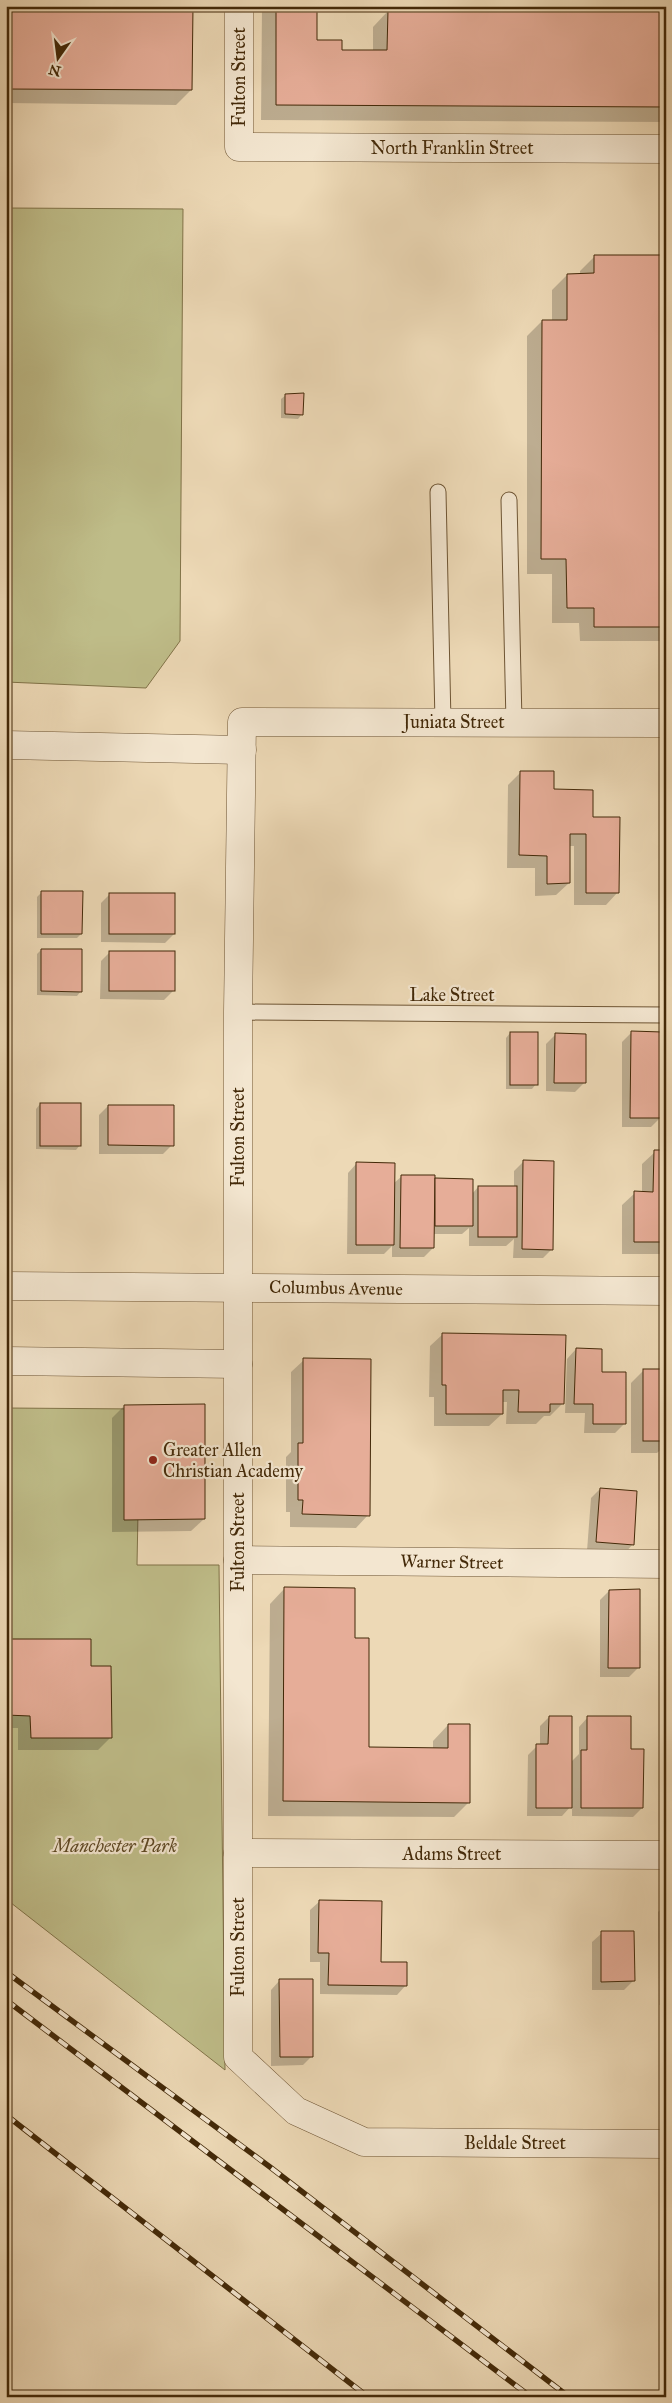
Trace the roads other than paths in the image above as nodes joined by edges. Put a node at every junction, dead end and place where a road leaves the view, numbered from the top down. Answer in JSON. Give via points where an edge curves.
{"nodes":[{"id":1,"x":239,"y":6,"type":"edge"},
{"id":2,"x":239,"y":147,"type":"joint"},
{"id":3,"x":666,"y":149,"type":"edge"},
{"id":4,"x":438,"y":492,"type":"dead end"},
{"id":5,"x":509,"y":500,"type":"dead end"},
{"id":6,"x":242,"y":722,"type":"joint"},
{"id":7,"x":443,"y":722,"type":"junction"},
{"id":8,"x":514,"y":722,"type":"junction"},
{"id":9,"x":666,"y":723,"type":"edge"},
{"id":10,"x":6,"y":746,"type":"edge"},
{"id":11,"x":242,"y":750,"type":"junction"},
{"id":12,"x":238,"y":1012,"type":"junction"},
{"id":13,"x":666,"y":1015,"type":"edge"},
{"id":14,"x":6,"y":1286,"type":"edge"},
{"id":15,"x":238,"y":1287,"type":"junction"},
{"id":16,"x":666,"y":1291,"type":"edge"},
{"id":17,"x":6,"y":1361,"type":"edge"},
{"id":18,"x":238,"y":1364,"type":"junction"},
{"id":19,"x":238,"y":1560,"type":"junction"},
{"id":20,"x":666,"y":1564,"type":"edge"},
{"id":21,"x":238,"y":1853,"type":"junction"},
{"id":22,"x":666,"y":1855,"type":"edge"},
{"id":23,"x":364,"y":2142,"type":"joint"},
{"id":24,"x":666,"y":2144,"type":"edge"}],
"edges":[{"from":1,"to":2,"type":"street","name":"Fulton Street"},
{"from":2,"to":3,"type":"street","name":"North Franklin Street"},
{"from":4,"to":7,"type":"lane"},
{"from":5,"to":8,"type":"lane"},
{"from":6,"to":7,"type":"street","name":"Juniata Street"},
{"from":6,"to":11,"type":"street","name":"Fulton Street"},
{"from":7,"to":8,"type":"street","name":"Juniata Street"},
{"from":8,"to":9,"type":"street","name":"Juniata Street"},
{"from":10,"to":11,"type":"street"},
{"from":11,"to":12,"type":"street","name":"Fulton Street"},
{"from":12,"to":13,"type":"lane","name":"Lake Street"},
{"from":12,"to":15,"type":"street","name":"Fulton Street"},
{"from":14,"to":15,"type":"street","name":"Columbus Avenue"},
{"from":15,"to":16,"type":"street","name":"Columbus Avenue"},
{"from":15,"to":18,"type":"street","name":"Fulton Street"},
{"from":17,"to":18,"type":"street"},
{"from":18,"to":19,"type":"street","name":"Fulton Street"},
{"from":19,"to":20,"type":"street","name":"Warner Street"},
{"from":19,"to":21,"type":"street","name":"Fulton Street"},
{"from":21,"to":22,"type":"street","name":"Adams Street"},
{"from":21,"to":23,"type":"street","name":"Fulton Street","via":[[238,2058],[296,2111]]},
{"from":23,"to":24,"type":"street","name":"Beldale Street"}]}
